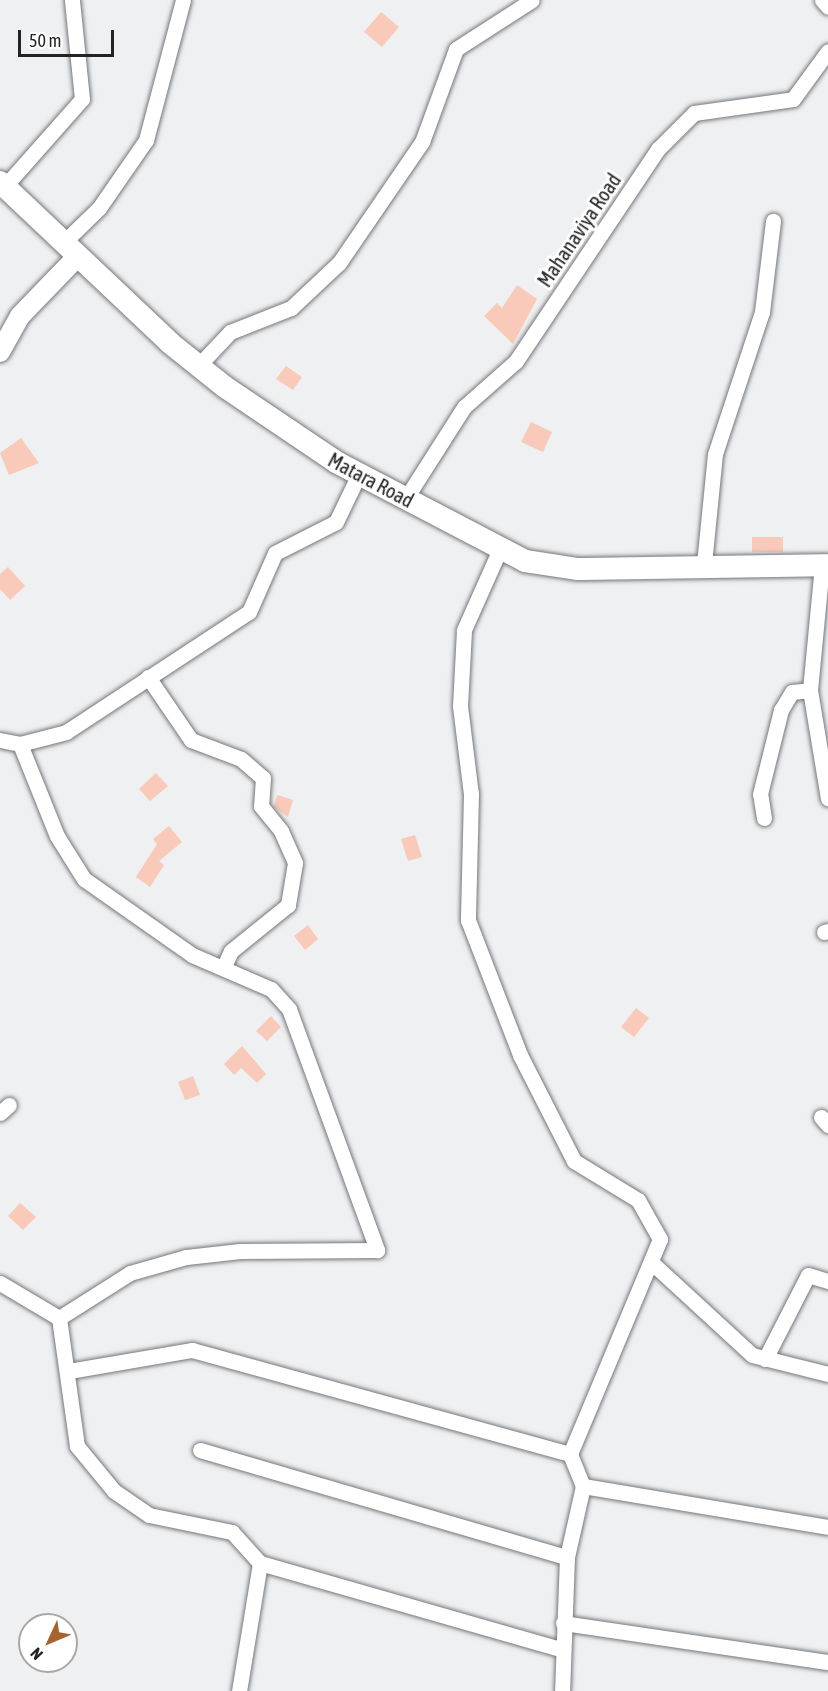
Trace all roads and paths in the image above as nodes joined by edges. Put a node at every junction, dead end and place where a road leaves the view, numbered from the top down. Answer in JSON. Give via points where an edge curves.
{"nodes":[{"id":1,"x":72,"y":0,"type":"edge"},
{"id":2,"x":183,"y":0,"type":"edge"},
{"id":3,"x":532,"y":0,"type":"edge"},
{"id":4,"x":822,"y":0,"type":"edge"},
{"id":5,"x":828,"y":7,"type":"edge"},
{"id":6,"x":828,"y":51,"type":"edge"},
{"id":7,"x":2,"y":184,"type":"edge"},
{"id":8,"x":773,"y":221,"type":"dead end"},
{"id":9,"x":70,"y":250,"type":"junction"},
{"id":10,"x":0,"y":352,"type":"edge"},
{"id":11,"x":198,"y":366,"type":"junction"},
{"id":12,"x":359,"y":474,"type":"junction"},
{"id":13,"x":406,"y":498,"type":"junction"},
{"id":14,"x":500,"y":549,"type":"junction"},
{"id":15,"x":704,"y":564,"type":"junction"},
{"id":16,"x":825,"y":565,"type":"edge"},
{"id":17,"x":148,"y":677,"type":"junction"},
{"id":18,"x":810,"y":690,"type":"junction"},
{"id":19,"x":0,"y":740,"type":"edge"},
{"id":20,"x":20,"y":744,"type":"junction"},
{"id":21,"x":828,"y":799,"type":"edge"},
{"id":22,"x":764,"y":818,"type":"dead end"},
{"id":23,"x":224,"y":966,"type":"junction"},
{"id":24,"x":651,"y":1262,"type":"junction"},
{"id":25,"x":828,"y":1281,"type":"edge"},
{"id":26,"x":0,"y":1283,"type":"edge"},
{"id":27,"x":59,"y":1318,"type":"junction"},
{"id":28,"x":765,"y":1359,"type":"junction"},
{"id":29,"x":69,"y":1371,"type":"junction"},
{"id":30,"x":828,"y":1374,"type":"edge"},
{"id":31,"x":200,"y":1450,"type":"dead end"},
{"id":32,"x":570,"y":1455,"type":"junction"},
{"id":33,"x":583,"y":1486,"type":"junction"},
{"id":34,"x":828,"y":1527,"type":"edge"},
{"id":35,"x":567,"y":1557,"type":"junction"},
{"id":36,"x":260,"y":1563,"type":"junction"},
{"id":37,"x":563,"y":1623,"type":"junction"},
{"id":38,"x":563,"y":1650,"type":"junction"},
{"id":39,"x":828,"y":1662,"type":"edge"},
{"id":40,"x":239,"y":1691,"type":"edge"},
{"id":41,"x":562,"y":1691,"type":"edge"}],
"edges":[{"from":1,"to":7,"type":"street","via":[[82,99]]},
{"from":2,"to":9,"type":"street","via":[[146,140]]},
{"from":3,"to":11,"type":"street","via":[[456,49],[422,142],[339,262],[291,308],[230,332]]},
{"from":4,"to":5,"type":"street"},
{"from":6,"to":13,"type":"street","name":"Mahanaviya Road","via":[[793,99],[694,114],[658,149],[516,361],[464,407]]},
{"from":7,"to":9,"type":"highway","name":"Matara Road"},
{"from":8,"to":15,"type":"street","via":[[762,312],[715,454]]},
{"from":9,"to":10,"type":"main road","via":[[20,316]]},
{"from":9,"to":11,"type":"highway","name":"Matara Road"},
{"from":11,"to":12,"type":"highway","name":"Matara Road","via":[[315,449]]},
{"from":12,"to":13,"type":"highway","name":"Matara Road"},
{"from":12,"to":17,"type":"street","via":[[336,522],[275,553],[249,612]]},
{"from":13,"to":14,"type":"highway","name":"Matara Road"},
{"from":14,"to":15,"type":"highway","name":"Matara Road","via":[[551,567]]},
{"from":14,"to":24,"type":"street","via":[[464,630],[460,706],[471,794],[468,920],[520,1055],[574,1161],[638,1200],[660,1239]]},
{"from":15,"to":16,"type":"highway","name":"Matara Road"},
{"from":16,"to":18,"type":"street"},
{"from":17,"to":20,"type":"street","via":[[66,732]]},
{"from":17,"to":23,"type":"street","via":[[191,740],[241,759],[263,778],[261,806],[281,831],[295,863],[288,905],[231,951]]},
{"from":18,"to":21,"type":"street"},
{"from":18,"to":22,"type":"street","via":[[792,692],[781,710],[760,794]]},
{"from":19,"to":20,"type":"street"},
{"from":20,"to":23,"type":"street","via":[[57,836],[84,879],[192,955]]},
{"from":23,"to":27,"type":"street","via":[[271,989],[289,1009],[376,1250],[240,1251],[186,1257],[130,1273]]},
{"from":24,"to":28,"type":"street","via":[[752,1355]]},
{"from":24,"to":32,"type":"street"},
{"from":25,"to":28,"type":"street","via":[[808,1275]]},
{"from":26,"to":27,"type":"street"},
{"from":27,"to":29,"type":"street"},
{"from":28,"to":30,"type":"street"},
{"from":29,"to":32,"type":"street","via":[[192,1350]]},
{"from":29,"to":36,"type":"street","via":[[66,1392],[77,1446],[114,1491],[149,1515],[232,1532]]},
{"from":31,"to":35,"type":"street"},
{"from":32,"to":33,"type":"street"},
{"from":33,"to":34,"type":"street"},
{"from":33,"to":35,"type":"street"},
{"from":35,"to":37,"type":"street"},
{"from":36,"to":38,"type":"street"},
{"from":36,"to":40,"type":"street"},
{"from":37,"to":38,"type":"street"},
{"from":37,"to":39,"type":"street"},
{"from":38,"to":41,"type":"street"}]}
